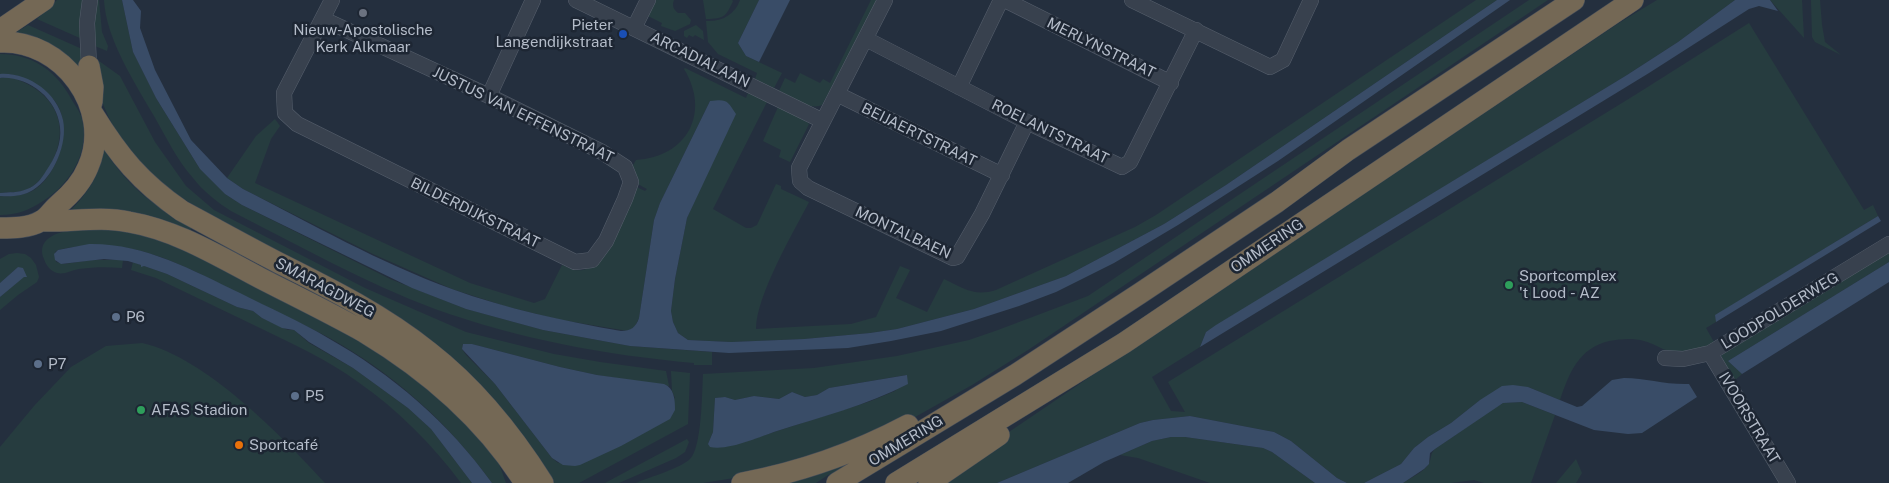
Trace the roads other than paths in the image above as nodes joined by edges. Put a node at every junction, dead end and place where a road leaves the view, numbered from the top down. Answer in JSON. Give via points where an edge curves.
{"nodes":[{"id":1,"x":44,"y":0,"type":"edge"},
{"id":2,"x":90,"y":0,"type":"edge"},
{"id":3,"x":332,"y":0,"type":"edge"},
{"id":4,"x":533,"y":0,"type":"edge"},
{"id":5,"x":576,"y":0,"type":"edge"},
{"id":6,"x":648,"y":0,"type":"edge"},
{"id":7,"x":884,"y":0,"type":"edge"},
{"id":8,"x":1003,"y":0,"type":"edge"},
{"id":9,"x":1132,"y":0,"type":"edge"},
{"id":10,"x":1310,"y":0,"type":"edge"},
{"id":11,"x":1574,"y":0,"type":"edge"},
{"id":12,"x":1633,"y":0,"type":"edge"},
{"id":13,"x":323,"y":19,"type":"junction"},
{"id":14,"x":634,"y":28,"type":"junction"},
{"id":15,"x":0,"y":30,"type":"edge"},
{"id":16,"x":1196,"y":30,"type":"junction"},
{"id":17,"x":866,"y":39,"type":"junction"},
{"id":18,"x":0,"y":42,"type":"edge"},
{"id":19,"x":89,"y":66,"type":"joint"},
{"id":20,"x":1171,"y":83,"type":"junction"},
{"id":21,"x":959,"y":87,"type":"junction"},
{"id":22,"x":837,"y":94,"type":"junction"},
{"id":23,"x":488,"y":96,"type":"junction"},
{"id":24,"x":92,"y":110,"type":"junction"},
{"id":25,"x":823,"y":121,"type":"junction"},
{"id":26,"x":1027,"y":122,"type":"junction"},
{"id":27,"x":1002,"y":175,"type":"junction"},
{"id":28,"x":631,"y":182,"type":"joint"},
{"id":29,"x":42,"y":221,"type":"junction"},
{"id":30,"x":5,"y":231,"type":"edge"},
{"id":31,"x":1889,"y":244,"type":"edge"},
{"id":32,"x":1124,"y":343,"type":"junction"},
{"id":33,"x":1710,"y":353,"type":"junction"},
{"id":34,"x":1665,"y":358,"type":"dead end"},
{"id":35,"x":1014,"y":375,"type":"junction"},
{"id":36,"x":525,"y":483,"type":"edge"},
{"id":37,"x":542,"y":483,"type":"edge"},
{"id":38,"x":742,"y":483,"type":"edge"},
{"id":39,"x":837,"y":483,"type":"edge"},
{"id":40,"x":896,"y":483,"type":"edge"},
{"id":41,"x":930,"y":483,"type":"edge"},
{"id":42,"x":1788,"y":483,"type":"edge"}],
"edges":[{"from":1,"to":15,"type":"highway"},
{"from":2,"to":19,"type":"street","via":[[87,23]]},
{"from":3,"to":13,"type":"street"},
{"from":4,"to":23,"type":"street"},
{"from":5,"to":14,"type":"street","name":"ARCADIALAAN"},
{"from":6,"to":14,"type":"street"},
{"from":7,"to":17,"type":"street"},
{"from":8,"to":20,"type":"street","name":"MERLYNSTRAAT"},
{"from":8,"to":21,"type":"street"},
{"from":9,"to":16,"type":"street"},
{"from":10,"to":16,"type":"street","via":[[1283,60],[1270,67]]},
{"from":11,"to":35,"type":"highway","name":"OMMERING","via":[[1348,150],[1277,202]]},
{"from":12,"to":32,"type":"highway","name":"OMMERING"},
{"from":13,"to":23,"type":"street","name":"JUSTUS VAN EFFENSTRAAT"},
{"from":13,"to":28,"type":"street","name":"BILDERDIJKSTRAAT","via":[[284,93],[285,113],[297,124],[575,262],[592,260],[606,241]]},
{"from":14,"to":25,"type":"street","name":"ARCADIALAAN"},
{"from":16,"to":20,"type":"street","name":"ROELANTSTRAAT"},
{"from":17,"to":21,"type":"street","name":"ROELANTSTRAAT"},
{"from":17,"to":22,"type":"street"},
{"from":18,"to":24,"type":"highway","name":"SMARAGDWEG","via":[[29,46],[53,57],[80,85]]},
{"from":19,"to":24,"type":"highway","via":[[93,87]]},
{"from":20,"to":26,"type":"street","name":"ROELANTSTRAAT","via":[[1130,162],[1122,167]]},
{"from":21,"to":26,"type":"street","name":"ROELANTSTRAAT"},
{"from":22,"to":25,"type":"street"},
{"from":22,"to":27,"type":"street","name":"BEIJAERTSTRAAT"},
{"from":23,"to":28,"type":"street","name":"JUSTUS VAN EFFENSTRAAT","via":[[602,152],[625,167]]},
{"from":24,"to":29,"type":"highway","via":[[94,136],[88,168],[71,193]]},
{"from":24,"to":37,"type":"highway","name":"SMARAGDWEG","via":[[123,159],[163,198],[347,298],[429,352],[493,414]]},
{"from":25,"to":27,"type":"street","name":"MONTALBAEN","via":[[799,168],[800,181],[808,188],[953,258],[960,254]]},
{"from":26,"to":27,"type":"street","name":"MONTALBAEN"},
{"from":29,"to":30,"type":"highway"},
{"from":29,"to":36,"type":"highway","name":"SMARAGDWEG","via":[[107,219],[128,221],[170,233],[355,327],[407,361],[460,405],[491,438]]},
{"from":31,"to":33,"type":"street","name":"LOODPOLDERWEG"},
{"from":32,"to":40,"type":"highway","name":"OMMERING"},
{"from":32,"to":41,"type":"highway"},
{"from":33,"to":34,"type":"street","name":"LOODPOLDERWEG","via":[[1683,359]]},
{"from":33,"to":42,"type":"street","name":"IVOORSTRAAT"},
{"from":35,"to":38,"type":"highway","via":[[864,448],[809,467]]},
{"from":35,"to":39,"type":"highway","name":"OMMERING"}]}
